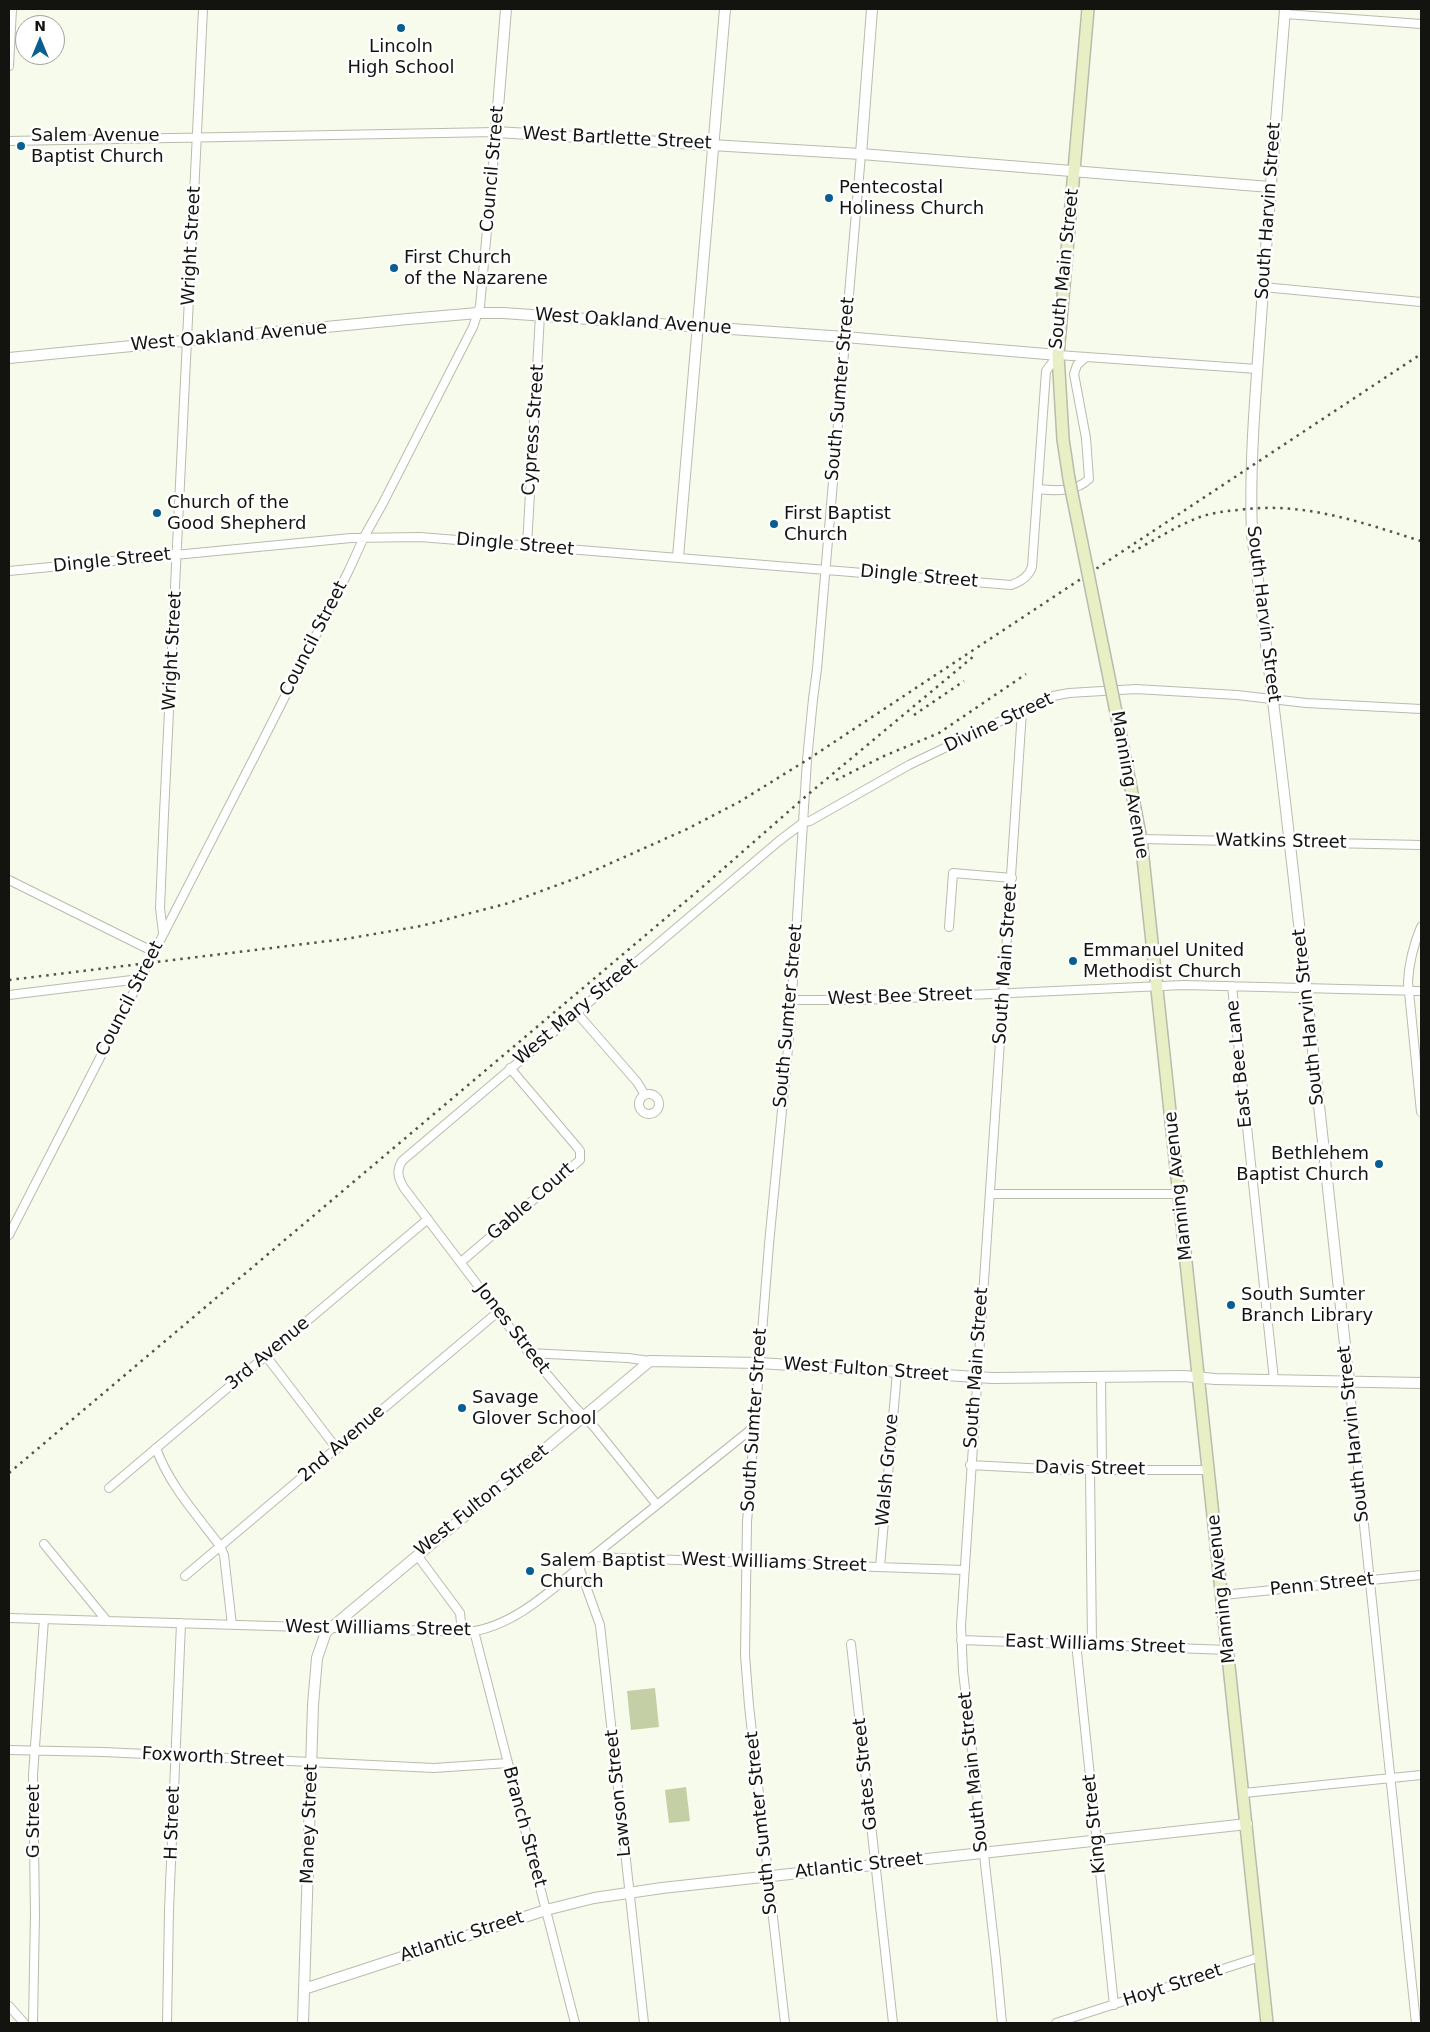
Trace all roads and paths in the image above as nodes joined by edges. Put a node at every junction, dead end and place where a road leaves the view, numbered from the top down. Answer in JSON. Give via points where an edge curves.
{"nodes":[{"id":1,"x":12,"y":9,"type":"edge"},
{"id":2,"x":203,"y":9,"type":"edge"},
{"id":3,"x":506,"y":9,"type":"edge"},
{"id":4,"x":725,"y":9,"type":"edge"},
{"id":5,"x":872,"y":9,"type":"edge"},
{"id":6,"x":1088,"y":9,"type":"edge"},
{"id":7,"x":1285,"y":11,"type":"edge"},
{"id":8,"x":1421,"y":24,"type":"edge"},
{"id":9,"x":9,"y":66,"type":"edge"},
{"id":10,"x":496,"y":132,"type":"junction"},
{"id":11,"x":197,"y":138,"type":"junction"},
{"id":12,"x":9,"y":141,"type":"edge"},
{"id":13,"x":713,"y":145,"type":"junction"},
{"id":14,"x":861,"y":154,"type":"junction"},
{"id":15,"x":1075,"y":170,"type":"junction"},
{"id":16,"x":1270,"y":187,"type":"junction"},
{"id":17,"x":1263,"y":287,"type":"junction"},
{"id":18,"x":1421,"y":302,"type":"edge"},
{"id":19,"x":478,"y":313,"type":"junction"},
{"id":20,"x":540,"y":315,"type":"junction"},
{"id":21,"x":698,"y":326,"type":"junction"},
{"id":22,"x":845,"y":337,"type":"junction"},
{"id":23,"x":188,"y":340,"type":"junction"},
{"id":24,"x":1058,"y":354,"type":"junction"},
{"id":25,"x":1086,"y":357,"type":"junction"},
{"id":26,"x":9,"y":358,"type":"edge"},
{"id":27,"x":1257,"y":369,"type":"junction"},
{"id":28,"x":1038,"y":489,"type":"junction"},
{"id":29,"x":364,"y":537,"type":"junction"},
{"id":30,"x":527,"y":546,"type":"junction"},
{"id":31,"x":178,"y":554,"type":"junction"},
{"id":32,"x":678,"y":557,"type":"junction"},
{"id":33,"x":826,"y":569,"type":"junction"},
{"id":34,"x":9,"y":571,"type":"edge"},
{"id":35,"x":1021,"y":581,"type":"joint"},
{"id":36,"x":1274,"y":699,"type":"junction"},
{"id":37,"x":1421,"y":709,"type":"edge"},
{"id":38,"x":1022,"y":711,"type":"junction"},
{"id":39,"x":804,"y":822,"type":"junction"},
{"id":40,"x":1141,"y":839,"type":"junction"},
{"id":41,"x":1290,"y":842,"type":"junction"},
{"id":42,"x":1421,"y":845,"type":"edge"},
{"id":43,"x":1012,"y":878,"type":"junction"},
{"id":44,"x":9,"y":880,"type":"edge"},
{"id":45,"x":949,"y":927,"type":"dead end"},
{"id":46,"x":1421,"y":927,"type":"edge"},
{"id":47,"x":163,"y":933,"type":"junction"},
{"id":48,"x":154,"y":952,"type":"junction"},
{"id":49,"x":140,"y":979,"type":"junction"},
{"id":50,"x":1158,"y":986,"type":"junction"},
{"id":51,"x":1232,"y":986,"type":"junction"},
{"id":52,"x":1306,"y":988,"type":"junction"},
{"id":53,"x":1409,"y":991,"type":"junction"},
{"id":54,"x":1421,"y":991,"type":"edge"},
{"id":55,"x":1004,"y":993,"type":"junction"},
{"id":56,"x":9,"y":995,"type":"edge"},
{"id":57,"x":792,"y":1000,"type":"junction"},
{"id":58,"x":576,"y":1012,"type":"junction"},
{"id":59,"x":510,"y":1068,"type":"junction"},
{"id":60,"x":645,"y":1095,"type":"dead end"},
{"id":61,"x":1421,"y":1112,"type":"edge"},
{"id":62,"x":990,"y":1194,"type":"junction"},
{"id":63,"x":1180,"y":1194,"type":"junction"},
{"id":64,"x":428,"y":1219,"type":"junction"},
{"id":65,"x":12,"y":1221,"type":"edge"},
{"id":66,"x":9,"y":1235,"type":"edge"},
{"id":67,"x":461,"y":1262,"type":"junction"},
{"id":68,"x":499,"y":1311,"type":"junction"},
{"id":69,"x":529,"y":1353,"type":"junction"},
{"id":70,"x":266,"y":1356,"type":"junction"},
{"id":71,"x":650,"y":1361,"type":"junction"},
{"id":72,"x":759,"y":1363,"type":"junction"},
{"id":73,"x":897,"y":1372,"type":"junction"},
{"id":74,"x":977,"y":1377,"type":"junction"},
{"id":75,"x":1102,"y":1377,"type":"junction"},
{"id":76,"x":1199,"y":1377,"type":"junction"},
{"id":77,"x":1274,"y":1380,"type":"junction"},
{"id":78,"x":1349,"y":1381,"type":"junction"},
{"id":79,"x":1421,"y":1383,"type":"edge"},
{"id":80,"x":584,"y":1417,"type":"junction"},
{"id":81,"x":754,"y":1427,"type":"junction"},
{"id":82,"x":156,"y":1448,"type":"junction"},
{"id":83,"x":337,"y":1449,"type":"junction"},
{"id":84,"x":970,"y":1465,"type":"junction"},
{"id":85,"x":1090,"y":1470,"type":"junction"},
{"id":86,"x":1102,"y":1470,"type":"junction"},
{"id":87,"x":1209,"y":1470,"type":"junction"},
{"id":88,"x":109,"y":1488,"type":"dead end"},
{"id":89,"x":657,"y":1505,"type":"junction"},
{"id":90,"x":44,"y":1544,"type":"dead end"},
{"id":91,"x":220,"y":1546,"type":"junction"},
{"id":92,"x":417,"y":1555,"type":"junction"},
{"id":93,"x":592,"y":1557,"type":"junction"},
{"id":94,"x":746,"y":1562,"type":"junction"},
{"id":95,"x":579,"y":1567,"type":"junction"},
{"id":96,"x":880,"y":1567,"type":"junction"},
{"id":97,"x":963,"y":1570,"type":"junction"},
{"id":98,"x":1421,"y":1575,"type":"edge"},
{"id":99,"x":185,"y":1576,"type":"dead end"},
{"id":100,"x":1370,"y":1580,"type":"junction"},
{"id":101,"x":1223,"y":1594,"type":"junction"},
{"id":102,"x":9,"y":1618,"type":"edge"},
{"id":103,"x":44,"y":1619,"type":"junction"},
{"id":104,"x":107,"y":1621,"type":"junction"},
{"id":105,"x":181,"y":1623,"type":"junction"},
{"id":106,"x":232,"y":1625,"type":"junction"},
{"id":107,"x":329,"y":1628,"type":"junction"},
{"id":108,"x":462,"y":1632,"type":"junction"},
{"id":109,"x":474,"y":1632,"type":"junction"},
{"id":110,"x":961,"y":1640,"type":"junction"},
{"id":111,"x":851,"y":1644,"type":"dead end"},
{"id":112,"x":1076,"y":1644,"type":"junction"},
{"id":113,"x":1092,"y":1644,"type":"junction"},
{"id":114,"x":1228,"y":1650,"type":"junction"},
{"id":115,"x":9,"y":1750,"type":"edge"},
{"id":116,"x":36,"y":1750,"type":"junction"},
{"id":117,"x":176,"y":1756,"type":"junction"},
{"id":118,"x":312,"y":1763,"type":"junction"},
{"id":119,"x":508,"y":1763,"type":"junction"},
{"id":120,"x":1421,"y":1775,"type":"edge"},
{"id":121,"x":1391,"y":1778,"type":"junction"},
{"id":122,"x":1244,"y":1793,"type":"junction"},
{"id":123,"x":1247,"y":1824,"type":"junction"},
{"id":124,"x":1097,"y":1840,"type":"junction"},
{"id":125,"x":983,"y":1853,"type":"junction"},
{"id":126,"x":875,"y":1865,"type":"junction"},
{"id":127,"x":768,"y":1876,"type":"junction"},
{"id":128,"x":630,"y":1892,"type":"junction"},
{"id":129,"x":546,"y":1910,"type":"junction"},
{"id":130,"x":1260,"y":1957,"type":"junction"},
{"id":131,"x":304,"y":1989,"type":"junction"},
{"id":132,"x":1417,"y":1991,"type":"edge"},
{"id":133,"x":1114,"y":2005,"type":"junction"},
{"id":134,"x":9,"y":2006,"type":"edge"},
{"id":135,"x":24,"y":2023,"type":"edge"},
{"id":136,"x":33,"y":2023,"type":"edge"},
{"id":137,"x":167,"y":2023,"type":"edge"},
{"id":138,"x":303,"y":2023,"type":"edge"},
{"id":139,"x":576,"y":2023,"type":"edge"},
{"id":140,"x":644,"y":2023,"type":"edge"},
{"id":141,"x":785,"y":2023,"type":"edge"},
{"id":142,"x":893,"y":2023,"type":"edge"},
{"id":143,"x":1002,"y":2023,"type":"edge"},
{"id":144,"x":1056,"y":2023,"type":"edge"},
{"id":145,"x":1267,"y":2023,"type":"edge"},
{"id":146,"x":1416,"y":2023,"type":"edge"}],
"edges":[{"from":1,"to":9,"type":"street"},
{"from":2,"to":11,"type":"street","name":"Wright Street"},
{"from":3,"to":10,"type":"street","name":"Council Street"},
{"from":4,"to":13,"type":"street"},
{"from":5,"to":14,"type":"street","name":"South Sumter Street"},
{"from":6,"to":15,"type":"main road","name":"South Main Street"},
{"from":7,"to":8,"type":"street"},
{"from":7,"to":16,"type":"street","name":"South Harvin Street"},
{"from":10,"to":11,"type":"street","name":"West Bartlette Street"},
{"from":10,"to":13,"type":"street","name":"West Bartlette Street"},
{"from":10,"to":19,"type":"street","name":"Council Street"},
{"from":11,"to":12,"type":"street","name":"West Bartlette Street"},
{"from":11,"to":23,"type":"street","name":"Wright Street"},
{"from":13,"to":14,"type":"street","name":"West Bartlette Street"},
{"from":13,"to":21,"type":"street"},
{"from":14,"to":15,"type":"street","name":"West Bartlette Street"},
{"from":14,"to":22,"type":"street","name":"South Sumter Street"},
{"from":15,"to":16,"type":"street","name":"West Bartlette Street"},
{"from":15,"to":24,"type":"main road","name":"South Main Street"},
{"from":16,"to":17,"type":"street","name":"South Harvin Street"},
{"from":17,"to":18,"type":"street"},
{"from":17,"to":27,"type":"street","name":"South Harvin Street"},
{"from":19,"to":20,"type":"street","name":"West Oakland Avenue"},
{"from":19,"to":23,"type":"street","name":"West Oakland Avenue"},
{"from":19,"to":29,"type":"street","name":"Council Street"},
{"from":20,"to":21,"type":"street","name":"West Oakland Avenue"},
{"from":20,"to":30,"type":"street","name":"Cypress Street"},
{"from":21,"to":22,"type":"street","name":"West Oakland Avenue"},
{"from":21,"to":32,"type":"street"},
{"from":22,"to":24,"type":"street","name":"West Oakland Avenue"},
{"from":22,"to":33,"type":"street","name":"South Sumter Street"},
{"from":23,"to":26,"type":"street","name":"West Oakland Avenue"},
{"from":23,"to":31,"type":"street","name":"Wright Street"},
{"from":24,"to":25,"type":"street","name":"West Oakland Avenue"},
{"from":24,"to":28,"type":"street","name":"South Main Street","via":[[1046,371]]},
{"from":24,"to":40,"type":"main road","name":"Manning Avenue","bridge":true,"via":[[1070,479]]},
{"from":25,"to":27,"type":"street","name":"West Oakland Avenue"},
{"from":25,"to":28,"type":"street","via":[[1077,365],[1074,374],[1086,438],[1089,479],[1081,487]]},
{"from":27,"to":36,"type":"street","name":"South Harvin Street","via":[[1251,476],[1252,534]]},
{"from":28,"to":35,"type":"street","name":"South Main Street","via":[[1032,567]]},
{"from":29,"to":30,"type":"street","name":"Dingle Street","via":[[420,537]]},
{"from":29,"to":31,"type":"street","name":"Dingle Street"},
{"from":29,"to":47,"type":"street","name":"Council Street"},
{"from":30,"to":32,"type":"street","name":"Dingle Street"},
{"from":31,"to":34,"type":"street","name":"Dingle Street"},
{"from":31,"to":47,"type":"street","name":"Wright Street","via":[[160,908]]},
{"from":32,"to":33,"type":"street","name":"Dingle Street"},
{"from":33,"to":35,"type":"street","name":"Dingle Street","via":[[1011,585]]},
{"from":33,"to":39,"type":"street","name":"South Sumter Street"},
{"from":36,"to":37,"type":"street","name":"Divine Street"},
{"from":36,"to":38,"type":"street","name":"Divine Street","via":[[1136,689],[1098,690],[1053,696]]},
{"from":36,"to":41,"type":"street","name":"South Harvin Street"},
{"from":38,"to":39,"type":"street","name":"Divine Street","via":[[909,765]]},
{"from":38,"to":43,"type":"street","name":"South Main Street"},
{"from":39,"to":57,"type":"street","name":"South Sumter Street"},
{"from":39,"to":58,"type":"street","name":"West Mary Street"},
{"from":40,"to":41,"type":"street","name":"Watkins Street"},
{"from":40,"to":50,"type":"main road","name":"Manning Avenue"},
{"from":41,"to":42,"type":"street","name":"Watkins Street"},
{"from":41,"to":52,"type":"street","name":"South Harvin Street"},
{"from":43,"to":45,"type":"street","via":[[953,872]]},
{"from":43,"to":55,"type":"street","name":"South Main Street"},
{"from":44,"to":48,"type":"street"},
{"from":46,"to":53,"type":"street","via":[[1409,962]]},
{"from":47,"to":48,"type":"street","name":"Council Street"},
{"from":48,"to":49,"type":"street","name":"Council Street"},
{"from":49,"to":56,"type":"street"},
{"from":49,"to":65,"type":"street","name":"Council Street"},
{"from":50,"to":51,"type":"street","name":"West Bee Street"},
{"from":50,"to":55,"type":"street","name":"West Bee Street"},
{"from":50,"to":63,"type":"main road","name":"Manning Avenue"},
{"from":51,"to":52,"type":"street","name":"West Bee Street"},
{"from":51,"to":77,"type":"street","name":"East Bee Lane"},
{"from":52,"to":53,"type":"street","name":"West Bee Street"},
{"from":52,"to":78,"type":"street","name":"South Harvin Street"},
{"from":53,"to":54,"type":"street","name":"West Bee Street"},
{"from":53,"to":61,"type":"street"},
{"from":55,"to":57,"type":"street","name":"West Bee Street"},
{"from":55,"to":62,"type":"street","name":"South Main Street"},
{"from":57,"to":72,"type":"street","name":"South Sumter Street"},
{"from":58,"to":59,"type":"street","name":"West Mary Street"},
{"from":58,"to":60,"type":"street"},
{"from":59,"to":64,"type":"street","name":"West Mary Street","via":[[402,1160],[400,1181]]},
{"from":59,"to":67,"type":"street","name":"Gable Court","via":[[577,1147],[580,1160]]},
{"from":62,"to":63,"type":"street"},
{"from":62,"to":74,"type":"street","name":"South Main Street"},
{"from":63,"to":76,"type":"main road","name":"Manning Avenue"},
{"from":64,"to":67,"type":"street","name":"Jones Street"},
{"from":64,"to":70,"type":"street","name":"3rd Avenue"},
{"from":65,"to":66,"type":"street","name":"Council Street"},
{"from":67,"to":68,"type":"street","name":"Jones Street"},
{"from":68,"to":69,"type":"street","name":"Jones Street"},
{"from":68,"to":83,"type":"street","name":"2nd Avenue"},
{"from":69,"to":71,"type":"street"},
{"from":69,"to":80,"type":"street","name":"Jones Street"},
{"from":70,"to":82,"type":"street","name":"3rd Avenue"},
{"from":70,"to":83,"type":"street"},
{"from":71,"to":72,"type":"street","name":"West Fulton Street"},
{"from":71,"to":80,"type":"street","name":"West Fulton Street"},
{"from":72,"to":73,"type":"street","name":"West Fulton Street"},
{"from":72,"to":81,"type":"street","name":"South Sumter Street"},
{"from":73,"to":74,"type":"street","name":"West Fulton Street"},
{"from":73,"to":96,"type":"street","name":"Walsh Grove"},
{"from":74,"to":75,"type":"street","name":"West Fulton Street"},
{"from":74,"to":84,"type":"street","name":"South Main Street"},
{"from":75,"to":76,"type":"street","name":"West Fulton Street"},
{"from":75,"to":86,"type":"street"},
{"from":76,"to":77,"type":"street","name":"West Fulton Street"},
{"from":76,"to":87,"type":"main road","name":"Manning Avenue"},
{"from":77,"to":78,"type":"street","name":"West Fulton Street"},
{"from":78,"to":79,"type":"street","name":"West Fulton Street"},
{"from":78,"to":100,"type":"street","name":"South Harvin Street"},
{"from":80,"to":89,"type":"street","name":"Jones Street"},
{"from":80,"to":92,"type":"street","name":"West Fulton Street"},
{"from":81,"to":89,"type":"street"},
{"from":81,"to":94,"type":"street","name":"South Sumter Street"},
{"from":82,"to":88,"type":"street","name":"3rd Avenue"},
{"from":82,"to":91,"type":"street","via":[[174,1485]]},
{"from":83,"to":91,"type":"street","name":"2nd Avenue"},
{"from":84,"to":85,"type":"street","name":"Davis Street"},
{"from":84,"to":97,"type":"street","name":"South Main Street"},
{"from":85,"to":86,"type":"street","name":"Davis Street"},
{"from":85,"to":113,"type":"street"},
{"from":86,"to":87,"type":"street","name":"Davis Street"},
{"from":87,"to":101,"type":"main road","name":"Manning Avenue"},
{"from":89,"to":93,"type":"street"},
{"from":90,"to":104,"type":"street"},
{"from":91,"to":99,"type":"street","name":"2nd Avenue"},
{"from":91,"to":106,"type":"street","via":[[224,1555]]},
{"from":92,"to":107,"type":"street","name":"West Fulton Street"},
{"from":92,"to":108,"type":"street","via":[[460,1613]]},
{"from":93,"to":94,"type":"street","name":"West Williams Street"},
{"from":93,"to":95,"type":"street","name":"West Williams Street"},
{"from":94,"to":96,"type":"street","name":"West Williams Street"},
{"from":94,"to":127,"type":"street","name":"South Sumter Street","via":[[745,1655]]},
{"from":95,"to":109,"type":"street","name":"West Williams Street","via":[[507,1621]]},
{"from":95,"to":128,"type":"street","name":"Lawson Street","via":[[600,1625]]},
{"from":96,"to":97,"type":"street","name":"West Williams Street"},
{"from":97,"to":110,"type":"street","name":"South Main Street"},
{"from":98,"to":100,"type":"street","name":"Penn Street"},
{"from":100,"to":101,"type":"street","name":"Penn Street"},
{"from":100,"to":121,"type":"street","name":"South Harvin Street"},
{"from":101,"to":114,"type":"main road","name":"Manning Avenue"},
{"from":102,"to":103,"type":"street","name":"West Williams Street"},
{"from":103,"to":104,"type":"street","name":"West Williams Street"},
{"from":103,"to":116,"type":"street","name":"G Street"},
{"from":104,"to":105,"type":"street","name":"West Williams Street"},
{"from":105,"to":106,"type":"street","name":"West Williams Street"},
{"from":105,"to":117,"type":"street","name":"H Street"},
{"from":106,"to":107,"type":"street","name":"West Williams Street"},
{"from":107,"to":108,"type":"street","name":"West Williams Street"},
{"from":107,"to":118,"type":"street","name":"Maney Street","via":[[317,1658]]},
{"from":108,"to":109,"type":"street","name":"West Williams Street"},
{"from":109,"to":119,"type":"street","name":"Branch Street"},
{"from":110,"to":112,"type":"street","name":"East Williams Street"},
{"from":110,"to":125,"type":"street","name":"South Main Street"},
{"from":111,"to":126,"type":"street","name":"Gates Street"},
{"from":112,"to":113,"type":"street","name":"East Williams Street"},
{"from":112,"to":124,"type":"street","name":"King Street"},
{"from":113,"to":114,"type":"street","name":"East Williams Street"},
{"from":114,"to":122,"type":"main road","name":"Manning Avenue"},
{"from":115,"to":116,"type":"street","name":"Foxworth Street"},
{"from":116,"to":117,"type":"street","name":"Foxworth Street"},
{"from":116,"to":136,"type":"street","name":"G Street","via":[[33,1775],[36,1914]]},
{"from":117,"to":118,"type":"street","name":"Foxworth Street"},
{"from":117,"to":137,"type":"street","name":"H Street"},
{"from":118,"to":119,"type":"street","name":"Foxworth Street","via":[[450,1768]]},
{"from":118,"to":131,"type":"street","name":"Maney Street"},
{"from":119,"to":129,"type":"street","name":"Branch Street"},
{"from":120,"to":121,"type":"street"},
{"from":121,"to":122,"type":"street"},
{"from":121,"to":132,"type":"street","name":"South Harvin Street"},
{"from":122,"to":123,"type":"main road","name":"Manning Avenue"},
{"from":123,"to":124,"type":"street","name":"Atlantic Street"},
{"from":123,"to":130,"type":"main road","name":"Manning Avenue"},
{"from":124,"to":125,"type":"street","name":"Atlantic Street"},
{"from":124,"to":133,"type":"street","name":"King Street"},
{"from":125,"to":126,"type":"street","name":"Atlantic Street"},
{"from":125,"to":143,"type":"street","name":"South Main Street"},
{"from":126,"to":127,"type":"street","name":"Atlantic Street"},
{"from":126,"to":142,"type":"street","name":"Gates Street"},
{"from":127,"to":128,"type":"street","name":"Atlantic Street"},
{"from":127,"to":141,"type":"street","name":"South Sumter Street"},
{"from":128,"to":129,"type":"street","name":"Atlantic Street"},
{"from":128,"to":140,"type":"street","name":"Lawson Street"},
{"from":129,"to":131,"type":"street","name":"Atlantic Street"},
{"from":129,"to":139,"type":"street","name":"Branch Street"},
{"from":130,"to":133,"type":"street","name":"Hoyt Street"},
{"from":130,"to":145,"type":"main road","name":"Manning Avenue"},
{"from":131,"to":138,"type":"street","name":"Maney Street"},
{"from":132,"to":146,"type":"street","name":"South Harvin Street"},
{"from":133,"to":144,"type":"street","name":"Hoyt Street"},
{"from":134,"to":135,"type":"street"}]}
